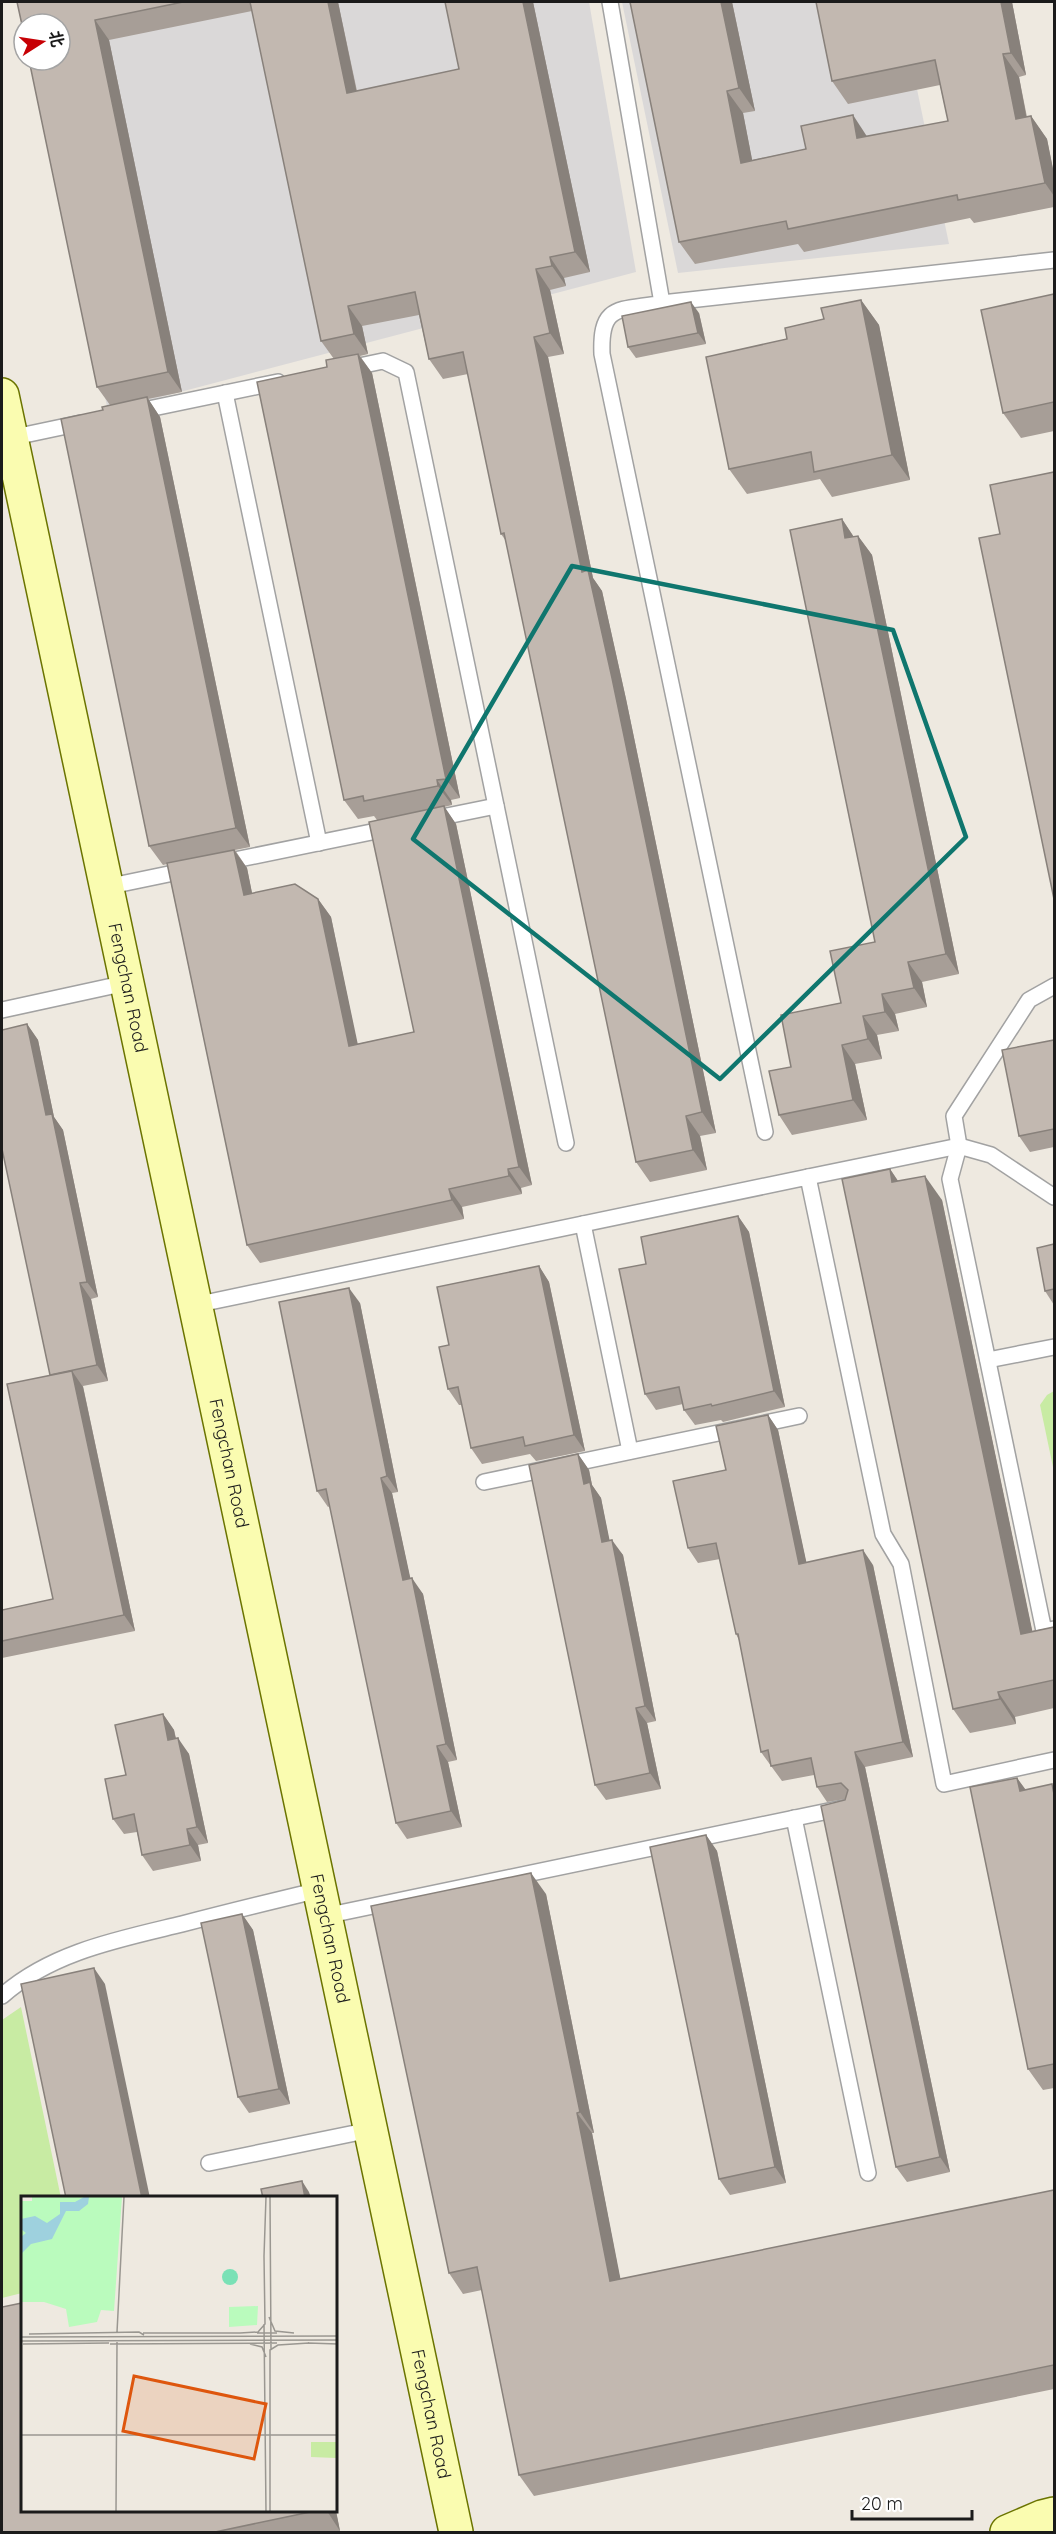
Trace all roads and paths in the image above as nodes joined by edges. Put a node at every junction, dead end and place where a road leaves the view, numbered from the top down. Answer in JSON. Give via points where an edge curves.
{"nodes":[{"id":1,"x":610,"y":2,"type":"edge"},
{"id":2,"x":1054,"y":260,"type":"edge"},
{"id":3,"x":662,"y":303,"type":"junction"},
{"id":4,"x":327,"y":372,"type":"edge"},
{"id":5,"x":293,"y":379,"type":"edge"},
{"id":6,"x":225,"y":393,"type":"junction"},
{"id":7,"x":2,"y":395,"type":"edge"},
{"id":8,"x":123,"y":414,"type":"edge"},
{"id":9,"x":101,"y":419,"type":"edge"},
{"id":10,"x":10,"y":438,"type":"junction"},
{"id":11,"x":496,"y":806,"type":"junction"},
{"id":12,"x":319,"y":843,"type":"junction"},
{"id":13,"x":106,"y":887,"type":"junction"},
{"id":14,"x":126,"y":983,"type":"junction"},
{"id":15,"x":1054,"y":986,"type":"edge"},
{"id":16,"x":2,"y":1010,"type":"edge"},
{"id":17,"x":765,"y":1132,"type":"dead end"},
{"id":18,"x":566,"y":1143,"type":"dead end"},
{"id":19,"x":959,"y":1146,"type":"junction"},
{"id":20,"x":808,"y":1177,"type":"junction"},
{"id":21,"x":1051,"y":1191,"type":"edge"},
{"id":22,"x":583,"y":1224,"type":"junction"},
{"id":23,"x":195,"y":1305,"type":"junction"},
{"id":24,"x":1054,"y":1347,"type":"edge"},
{"id":25,"x":988,"y":1360,"type":"junction"},
{"id":26,"x":799,"y":1416,"type":"dead end"},
{"id":27,"x":630,"y":1451,"type":"junction"},
{"id":28,"x":484,"y":1482,"type":"dead end"},
{"id":29,"x":1054,"y":1629,"type":"edge"},
{"id":30,"x":1054,"y":1760,"type":"edge"},
{"id":31,"x":849,"y":1807,"type":"edge"},
{"id":32,"x":794,"y":1818,"type":"junction"},
{"id":33,"x":322,"y":1903,"type":"junction"},
{"id":34,"x":2,"y":1996,"type":"edge"},
{"id":35,"x":370,"y":2130,"type":"junction"},
{"id":36,"x":209,"y":2163,"type":"dead end"},
{"id":37,"x":868,"y":2173,"type":"dead end"},
{"id":38,"x":1054,"y":2514,"type":"edge"},
{"id":39,"x":456,"y":2532,"type":"edge"},
{"id":40,"x":1007,"y":2532,"type":"edge"}],
"edges":[{"from":1,"to":3,"type":"lane"},
{"from":2,"to":3,"type":"lane"},
{"from":3,"to":17,"type":"lane","via":[[617,311],[606,319],[602,354]]},
{"from":4,"to":11,"type":"lane","via":[[383,361],[406,372]]},
{"from":5,"to":6,"type":"lane"},
{"from":6,"to":8,"type":"lane"},
{"from":6,"to":12,"type":"lane"},
{"from":7,"to":10,"type":"street","name":"Fengchan Road"},
{"from":9,"to":10,"type":"lane"},
{"from":10,"to":13,"type":"street","name":"Fengchan Road"},
{"from":11,"to":12,"type":"lane"},
{"from":11,"to":18,"type":"lane"},
{"from":12,"to":13,"type":"lane"},
{"from":13,"to":14,"type":"street","name":"Fengchan Road"},
{"from":14,"to":16,"type":"lane"},
{"from":14,"to":23,"type":"street","name":"Fengchan Road"},
{"from":15,"to":19,"type":"lane","via":[[1029,1000],[954,1116]]},
{"from":19,"to":20,"type":"lane"},
{"from":19,"to":21,"type":"lane","via":[[991,1155]]},
{"from":19,"to":25,"type":"lane","via":[[950,1179]]},
{"from":20,"to":22,"type":"lane"},
{"from":20,"to":30,"type":"lane","via":[[883,1534],[901,1564],[944,1784]]},
{"from":22,"to":23,"type":"lane"},
{"from":22,"to":27,"type":"lane"},
{"from":23,"to":33,"type":"street","name":"Fengchan Road"},
{"from":24,"to":25,"type":"lane"},
{"from":25,"to":29,"type":"lane","via":[[1044,1631]]},
{"from":26,"to":27,"type":"lane"},
{"from":27,"to":28,"type":"lane"},
{"from":31,"to":32,"type":"lane"},
{"from":32,"to":33,"type":"lane"},
{"from":32,"to":37,"type":"lane"},
{"from":33,"to":34,"type":"lane","via":[[102,1944],[64,1957],[12,1986]]},
{"from":33,"to":35,"type":"street","name":"Fengchan Road"},
{"from":35,"to":36,"type":"lane"},
{"from":35,"to":39,"type":"street","name":"Fengchan Road"},
{"from":38,"to":40,"type":"street"}]}
